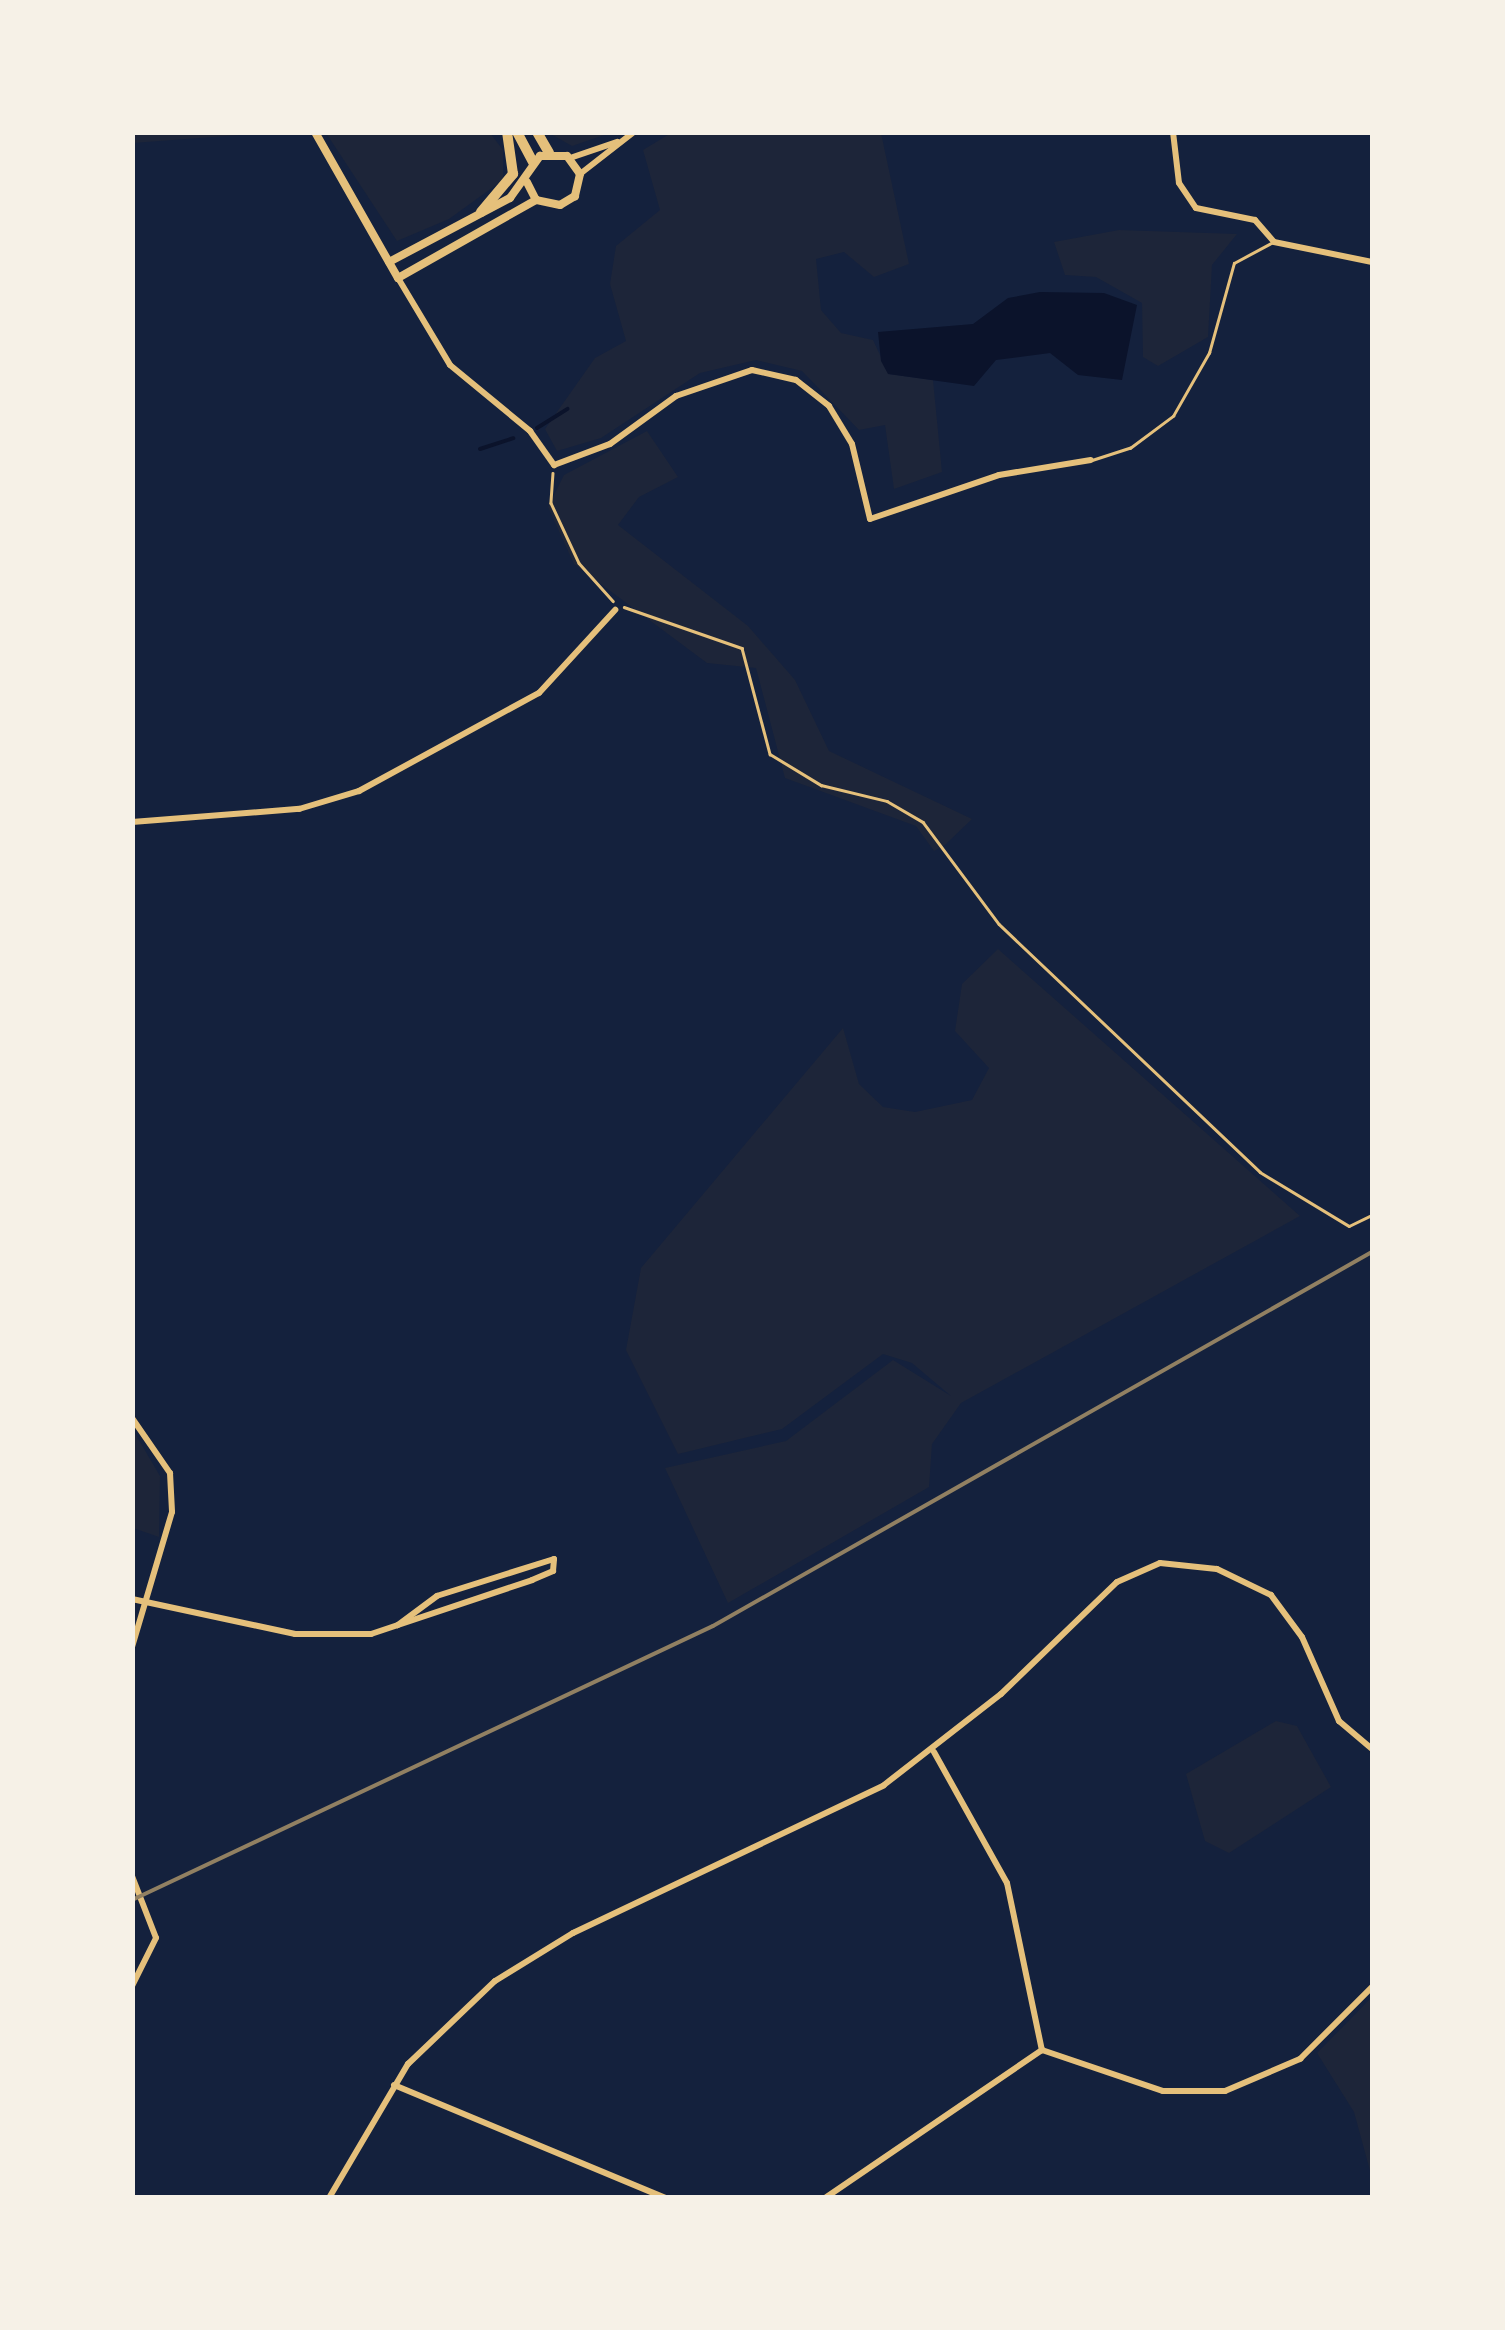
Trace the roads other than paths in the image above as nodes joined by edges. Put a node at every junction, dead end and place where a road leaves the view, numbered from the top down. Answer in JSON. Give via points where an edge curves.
{"nodes":[{"id":1,"x":314,"y":132,"type":"edge"},
{"id":2,"x":506,"y":132,"type":"edge"},
{"id":3,"x":516,"y":132,"type":"edge"},
{"id":4,"x":537,"y":132,"type":"edge"},
{"id":5,"x":634,"y":132,"type":"edge"},
{"id":6,"x":1173,"y":132,"type":"edge"},
{"id":7,"x":618,"y":142,"type":"junction"},
{"id":8,"x":550,"y":153,"type":"junction"},
{"id":9,"x":570,"y":158,"type":"junction"},
{"id":10,"x":533,"y":162,"type":"junction"},
{"id":11,"x":580,"y":174,"type":"junction"},
{"id":12,"x":527,"y":182,"type":"junction"},
{"id":13,"x":536,"y":200,"type":"junction"},
{"id":14,"x":481,"y":212,"type":"junction"},
{"id":15,"x":1274,"y":242,"type":"junction"},
{"id":16,"x":389,"y":262,"type":"junction"},
{"id":17,"x":1372,"y":262,"type":"edge"},
{"id":18,"x":398,"y":278,"type":"junction"},
{"id":19,"x":1091,"y":460,"type":"joint"},
{"id":20,"x":615,"y":610,"type":"dead end"},
{"id":21,"x":132,"y":822,"type":"edge"},
{"id":22,"x":132,"y":1418,"type":"edge"},
{"id":23,"x":132,"y":1599,"type":"edge"},
{"id":24,"x":152,"y":1606,"type":"junction"},
{"id":25,"x":398,"y":1625,"type":"junction"},
{"id":26,"x":132,"y":1648,"type":"edge"},
{"id":27,"x":1372,"y":1749,"type":"edge"},
{"id":28,"x":934,"y":1752,"type":"junction"},
{"id":29,"x":132,"y":1876,"type":"edge"},
{"id":30,"x":132,"y":1986,"type":"edge"},
{"id":31,"x":1372,"y":1987,"type":"edge"},
{"id":32,"x":1042,"y":2050,"type":"junction"},
{"id":33,"x":394,"y":2085,"type":"junction"},
{"id":34,"x":329,"y":2198,"type":"edge"},
{"id":35,"x":666,"y":2198,"type":"edge"},
{"id":36,"x":825,"y":2198,"type":"edge"}],
"edges":[{"from":1,"to":16,"type":"main road"},
{"from":2,"to":14,"type":"highway","via":[[513,174]]},
{"from":3,"to":10,"type":"highway"},
{"from":4,"to":8,"type":"highway"},
{"from":5,"to":7,"type":"street"},
{"from":6,"to":15,"type":"street","via":[[1178,183],[1196,208],[1255,220]]},
{"from":7,"to":9,"type":"street"},
{"from":7,"to":11,"type":"street"},
{"from":8,"to":9,"type":"main road"},
{"from":8,"to":10,"type":"main road"},
{"from":9,"to":11,"type":"main road"},
{"from":10,"to":12,"type":"main road"},
{"from":11,"to":13,"type":"main road","via":[[568,202]]},
{"from":12,"to":13,"type":"main road"},
{"from":12,"to":14,"type":"main road"},
{"from":13,"to":18,"type":"main road"},
{"from":14,"to":16,"type":"main road"},
{"from":15,"to":17,"type":"street"},
{"from":15,"to":19,"type":"lane","via":[[1234,263],[1209,353],[1173,416],[1130,448]]},
{"from":16,"to":18,"type":"main road"},
{"from":18,"to":19,"type":"street","via":[[450,365],[530,431],[554,465],[610,444],[676,396],[752,370],[796,380],[829,406],[852,444],[870,519],[1000,475]]},
{"from":20,"to":21,"type":"street","via":[[523,704],[359,790],[299,810]]},
{"from":22,"to":24,"type":"street","via":[[170,1473],[172,1512]]},
{"from":23,"to":24,"type":"street"},
{"from":24,"to":25,"type":"street","via":[[295,1634]]},
{"from":24,"to":26,"type":"street"},
{"from":25,"to":25,"type":"street","via":[[542,1576],[554,1559],[437,1596]]},
{"from":27,"to":28,"type":"street","via":[[1339,1721],[1302,1637],[1271,1595],[1217,1569],[1160,1564],[1118,1582]]},
{"from":28,"to":32,"type":"street","via":[[1006,1883]]},
{"from":28,"to":33,"type":"street","via":[[817,1822],[547,1946],[451,2019]]},
{"from":29,"to":30,"type":"street","via":[[156,1938]]},
{"from":31,"to":32,"type":"street","via":[[1300,2059],[1224,2092],[1164,2090]]},
{"from":32,"to":36,"type":"street"},
{"from":33,"to":34,"type":"street"},
{"from":33,"to":35,"type":"street"}]}
